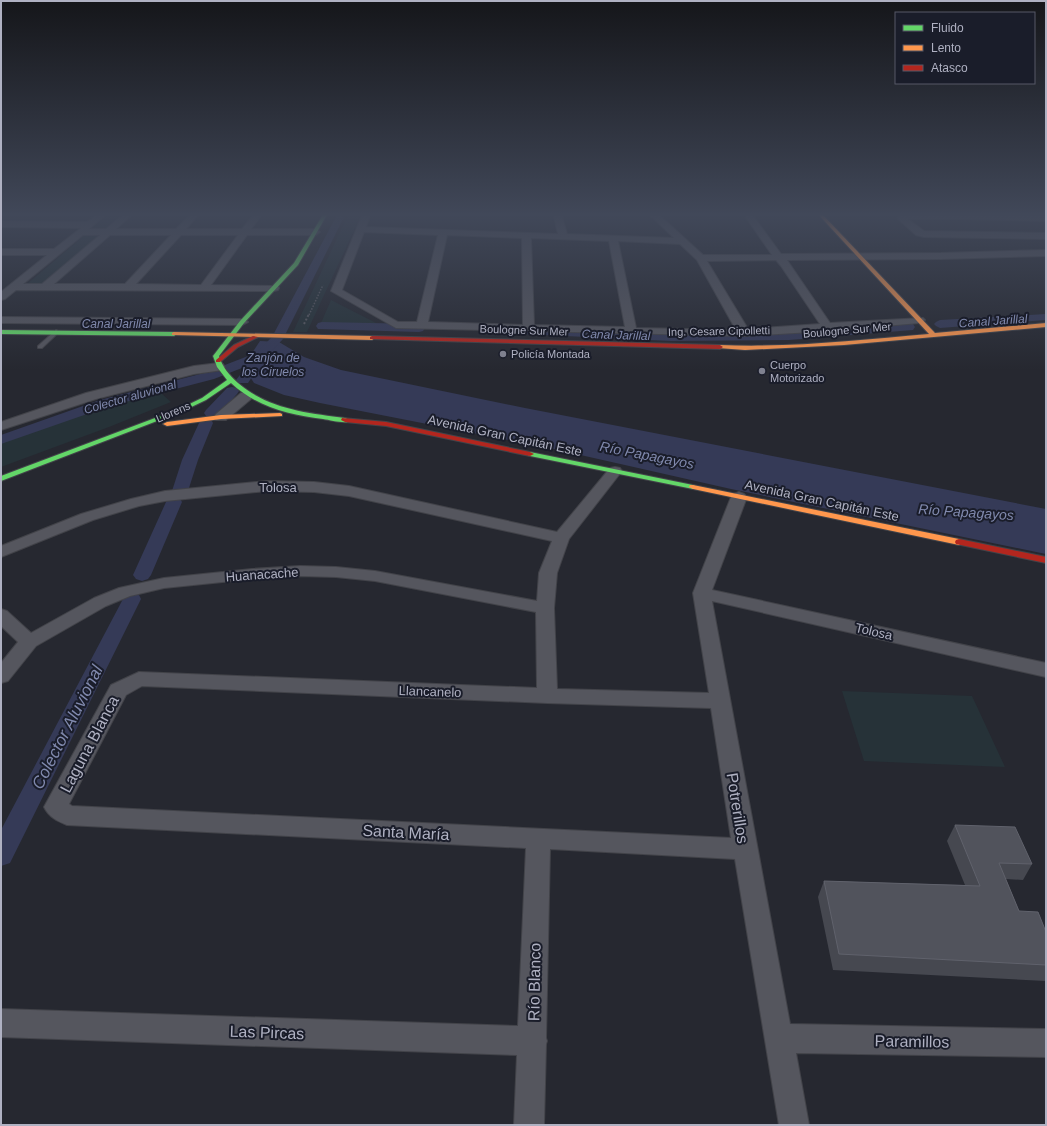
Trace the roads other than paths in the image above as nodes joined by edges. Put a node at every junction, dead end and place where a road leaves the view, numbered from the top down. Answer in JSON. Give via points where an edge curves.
{"nodes":[{"id":1,"x":40,"y":266,"type":"edge"},
{"id":2,"x":70,"y":266,"type":"edge"},
{"id":3,"x":148,"y":266,"type":"edge"},
{"id":4,"x":220,"y":266,"type":"edge"},
{"id":5,"x":295,"y":266,"type":"edge"},
{"id":6,"x":346,"y":266,"type":"edge"},
{"id":7,"x":435,"y":266,"type":"edge"},
{"id":8,"x":527,"y":266,"type":"edge"},
{"id":9,"x":618,"y":266,"type":"edge"},
{"id":10,"x":705,"y":266,"type":"edge"},
{"id":11,"x":786,"y":266,"type":"edge"},
{"id":12,"x":868,"y":266,"type":"edge"},
{"id":13,"x":1,"y":283,"type":"edge"},
{"id":14,"x":16,"y":285,"type":"junction"},
{"id":15,"x":45,"y":287,"type":"junction"},
{"id":16,"x":128,"y":287,"type":"junction"},
{"id":17,"x":204,"y":287,"type":"junction"},
{"id":18,"x":274,"y":288,"type":"junction"},
{"id":19,"x":1,"y":297,"type":"edge"},
{"id":20,"x":1,"y":320,"type":"edge"},
{"id":21,"x":919,"y":320,"type":"junction"},
{"id":22,"x":242,"y":322,"type":"junction"},
{"id":23,"x":422,"y":325,"type":"junction"},
{"id":24,"x":1046,"y":325,"type":"edge"},
{"id":25,"x":528,"y":328,"type":"junction"},
{"id":26,"x":828,"y":328,"type":"junction"},
{"id":27,"x":631,"y":331,"type":"junction"},
{"id":28,"x":1,"y":332,"type":"edge"},
{"id":29,"x":56,"y":332,"type":"junction"},
{"id":30,"x":744,"y":333,"type":"junction"},
{"id":31,"x":192,"y":334,"type":"junction"},
{"id":32,"x":231,"y":335,"type":"junction"},
{"id":33,"x":934,"y":335,"type":"junction"},
{"id":34,"x":258,"y":336,"type":"junction"},
{"id":35,"x":40,"y":347,"type":"dead end"},
{"id":36,"x":217,"y":361,"type":"junction"},
{"id":37,"x":229,"y":379,"type":"junction"},
{"id":38,"x":246,"y":396,"type":"junction"},
{"id":39,"x":312,"y":415,"type":"junction"},
{"id":40,"x":222,"y":417,"type":"junction"},
{"id":41,"x":1,"y":426,"type":"edge"},
{"id":42,"x":113,"y":437,"type":"junction"},
{"id":43,"x":615,"y":471,"type":"junction"},
{"id":44,"x":1,"y":479,"type":"edge"},
{"id":45,"x":739,"y":497,"type":"junction"},
{"id":46,"x":561,"y":538,"type":"junction"},
{"id":47,"x":1,"y":552,"type":"edge"},
{"id":48,"x":1046,"y":560,"type":"edge"},
{"id":49,"x":702,"y":593,"type":"junction"},
{"id":50,"x":545,"y":608,"type":"junction"},
{"id":51,"x":1,"y":615,"type":"edge"},
{"id":52,"x":29,"y":642,"type":"junction"},
{"id":53,"x":1046,"y":670,"type":"edge"},
{"id":54,"x":1,"y":676,"type":"edge"},
{"id":55,"x":139,"y":679,"type":"joint"},
{"id":56,"x":547,"y":696,"type":"junction"},
{"id":57,"x":720,"y":701,"type":"junction"},
{"id":58,"x":67,"y":815,"type":"joint"},
{"id":59,"x":538,"y":838,"type":"junction"},
{"id":60,"x":745,"y":848,"type":"junction"},
{"id":61,"x":1,"y":1023,"type":"edge"},
{"id":62,"x":779,"y":1038,"type":"junction"},
{"id":63,"x":533,"y":1041,"type":"junction"},
{"id":64,"x":1046,"y":1043,"type":"edge"},
{"id":65,"x":530,"y":1125,"type":"edge"},
{"id":66,"x":794,"y":1125,"type":"edge"}],
"edges":[{"from":1,"to":14,"type":"street"},
{"from":2,"to":15,"type":"street"},
{"from":3,"to":16,"type":"street"},
{"from":4,"to":17,"type":"street"},
{"from":5,"to":18,"type":"street"},
{"from":6,"to":23,"type":"street","name":"Ing. Cesare Cipolletti","via":[[336,291],[396,324]]},
{"from":7,"to":23,"type":"street"},
{"from":8,"to":25,"type":"street"},
{"from":9,"to":27,"type":"street"},
{"from":10,"to":30,"type":"street"},
{"from":11,"to":26,"type":"street"},
{"from":12,"to":21,"type":"street"},
{"from":13,"to":14,"type":"street"},
{"from":14,"to":15,"type":"street"},
{"from":14,"to":19,"type":"street"},
{"from":15,"to":16,"type":"street"},
{"from":16,"to":17,"type":"street"},
{"from":17,"to":18,"type":"street"},
{"from":18,"to":22,"type":"street"},
{"from":20,"to":22,"type":"street"},
{"from":21,"to":26,"type":"street","name":"Ing. Cesare Cipolletti"},
{"from":21,"to":33,"type":"street"},
{"from":22,"to":32,"type":"street"},
{"from":23,"to":25,"type":"street","name":"Ing. Cesare Cipolletti"},
{"from":24,"to":33,"type":"street","name":"Boulogne Sur Mer"},
{"from":25,"to":27,"type":"street","name":"Ing. Cesare Cipolletti"},
{"from":26,"to":30,"type":"street","name":"Ing. Cesare Cipolletti"},
{"from":27,"to":30,"type":"street","name":"Ing. Cesare Cipolletti"},
{"from":28,"to":29,"type":"street","name":"Boulogne Sur Mer"},
{"from":29,"to":31,"type":"street","name":"Boulogne Sur Mer"},
{"from":29,"to":35,"type":"lane"},
{"from":31,"to":32,"type":"street","name":"Boulogne Sur Mer"},
{"from":31,"to":36,"type":"street","name":"Avenida Gran Capitán Este","via":[[206,340]]},
{"from":32,"to":34,"type":"street","name":"Boulogne Sur Mer"},
{"from":32,"to":36,"type":"street"},
{"from":33,"to":34,"type":"street","name":"Boulogne Sur Mer","via":[[732,348]]},
{"from":34,"to":36,"type":"street","via":[[236,346]]},
{"from":36,"to":37,"type":"street","name":"Avenida Gran Capitán Este"},
{"from":36,"to":41,"type":"street","via":[[194,370],[91,396]]},
{"from":37,"to":38,"type":"street","name":"Avenida Gran Capitán Este"},
{"from":37,"to":42,"type":"street","name":"Llorens","via":[[204,399]]},
{"from":38,"to":39,"type":"street","name":"Avenida Gran Capitán Este","via":[[276,408]]},
{"from":38,"to":40,"type":"street"},
{"from":39,"to":40,"type":"street","name":"Llorens"},
{"from":39,"to":43,"type":"street","name":"Avenida Gran Capitán Este","via":[[386,424]]},
{"from":40,"to":42,"type":"street","name":"Llorens","via":[[166,424]]},
{"from":42,"to":44,"type":"street","name":"Llorens"},
{"from":43,"to":45,"type":"street","name":"Avenida Gran Capitán Este"},
{"from":43,"to":46,"type":"street"},
{"from":45,"to":48,"type":"street","name":"Avenida Gran Capitán Este"},
{"from":45,"to":49,"type":"street"},
{"from":46,"to":47,"type":"street","name":"Tolosa","via":[[349,490],[266,486],[164,496],[136,502],[87,517]]},
{"from":46,"to":50,"type":"street","via":[[548,573]]},
{"from":49,"to":53,"type":"street","name":"Tolosa"},
{"from":49,"to":57,"type":"street","name":"Potrerillos"},
{"from":50,"to":52,"type":"street","name":"Huanacache","via":[[375,576],[300,571],[252,574],[164,584],[125,592],[100,602]]},
{"from":50,"to":56,"type":"street"},
{"from":51,"to":52,"type":"street"},
{"from":52,"to":54,"type":"street"},
{"from":55,"to":56,"type":"street","name":"Llancanelo"},
{"from":55,"to":58,"type":"street","name":"Laguna Blanca","via":[[118,690],[56,807]]},
{"from":56,"to":57,"type":"street","name":"Llancanelo"},
{"from":57,"to":60,"type":"street","name":"Potrerillos"},
{"from":58,"to":59,"type":"street","name":"Santa María"},
{"from":59,"to":60,"type":"street","name":"Santa María"},
{"from":59,"to":63,"type":"street","name":"Río Blanco"},
{"from":60,"to":62,"type":"street","name":"Potrerillos"},
{"from":61,"to":63,"type":"street","name":"Las Pircas"},
{"from":62,"to":64,"type":"street","name":"Paramillos"},
{"from":62,"to":66,"type":"street","name":"Potrerillos"},
{"from":63,"to":65,"type":"street","name":"Río Blanco"}]}
